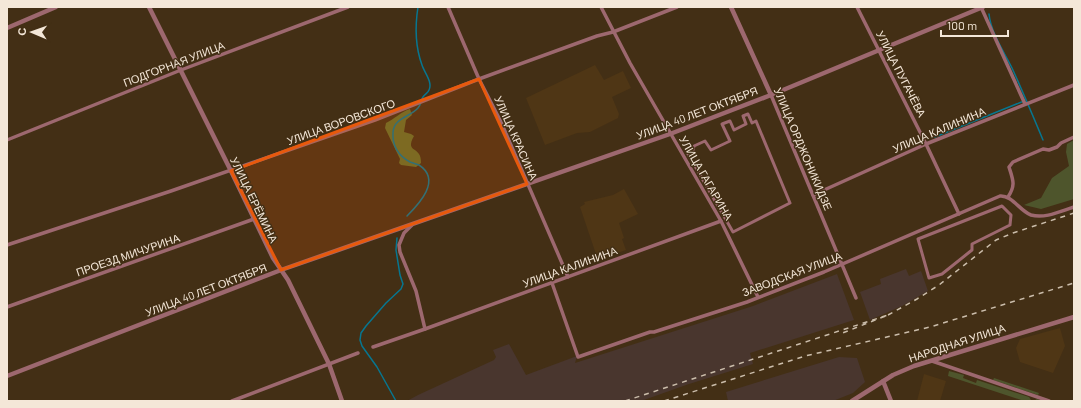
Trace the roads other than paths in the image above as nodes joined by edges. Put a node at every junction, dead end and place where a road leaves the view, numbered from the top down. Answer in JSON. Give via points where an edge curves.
{"nodes":[{"id":1,"x":56,"y":7,"type":"edge"},
{"id":2,"x":149,"y":7,"type":"edge"},
{"id":3,"x":348,"y":7,"type":"edge"},
{"id":4,"x":448,"y":7,"type":"edge"},
{"id":5,"x":601,"y":7,"type":"edge"},
{"id":6,"x":677,"y":7,"type":"edge"},
{"id":7,"x":731,"y":7,"type":"edge"},
{"id":8,"x":857,"y":7,"type":"edge"},
{"id":9,"x":982,"y":7,"type":"edge"},
{"id":10,"x":7,"y":28,"type":"edge"},
{"id":11,"x":613,"y":32,"type":"junction"},
{"id":12,"x":879,"y":50,"type":"junction"},
{"id":13,"x":181,"y":70,"type":"junction"},
{"id":14,"x":478,"y":79,"type":"junction"},
{"id":15,"x":1074,"y":85,"type":"edge"},
{"id":16,"x":771,"y":95,"type":"junction"},
{"id":17,"x":1025,"y":104,"type":"junction"},
{"id":18,"x":743,"y":116,"type":"joint"},
{"id":19,"x":670,"y":134,"type":"junction"},
{"id":20,"x":1074,"y":137,"type":"edge"},
{"id":21,"x":7,"y":140,"type":"edge"},
{"id":22,"x":926,"y":144,"type":"junction"},
{"id":23,"x":231,"y":171,"type":"junction"},
{"id":24,"x":527,"y":184,"type":"junction"},
{"id":25,"x":813,"y":195,"type":"junction"},
{"id":26,"x":1008,"y":197,"type":"junction"},
{"id":27,"x":1074,"y":207,"type":"edge"},
{"id":28,"x":959,"y":214,"type":"junction"},
{"id":29,"x":254,"y":219,"type":"junction"},
{"id":30,"x":721,"y":221,"type":"junction"},
{"id":31,"x":412,"y":224,"type":"junction"},
{"id":32,"x":1010,"y":225,"type":"joint"},
{"id":33,"x":7,"y":244,"type":"edge"},
{"id":34,"x":842,"y":264,"type":"junction"},
{"id":35,"x":281,"y":270,"type":"junction"},
{"id":36,"x":568,"y":277,"type":"junction"},
{"id":37,"x":552,"y":283,"type":"junction"},
{"id":38,"x":758,"y":297,"type":"junction"},
{"id":39,"x":856,"y":298,"type":"dead end"},
{"id":40,"x":7,"y":307,"type":"edge"},
{"id":41,"x":1074,"y":317,"type":"edge"},
{"id":42,"x":425,"y":330,"type":"junction"},
{"id":43,"x":373,"y":347,"type":"dead end"},
{"id":44,"x":358,"y":353,"type":"dead end"},
{"id":45,"x":929,"y":360,"type":"junction"},
{"id":46,"x":330,"y":364,"type":"junction"},
{"id":47,"x":7,"y":376,"type":"edge"},
{"id":48,"x":883,"y":381,"type":"junction"},
{"id":49,"x":232,"y":401,"type":"edge"},
{"id":50,"x":342,"y":401,"type":"edge"},
{"id":51,"x":852,"y":401,"type":"edge"},
{"id":52,"x":891,"y":401,"type":"edge"},
{"id":53,"x":1049,"y":401,"type":"edge"}],
"edges":[{"from":1,"to":10,"type":"street"},
{"from":2,"to":13,"type":"street","name":"УЛИЦА ЕРЁМИНА"},
{"from":3,"to":13,"type":"street","name":"ПОДГОРНАЯ УЛИЦА"},
{"from":4,"to":14,"type":"street","name":"УЛИЦА КРАСИНА"},
{"from":5,"to":11,"type":"street","name":"УЛИЦА ГАГАРИНА"},
{"from":6,"to":11,"type":"street","name":"УЛИЦА ВОРОВСКОГО"},
{"from":7,"to":16,"type":"street","name":"УЛИЦА ОРДЖОНИКИДЗЕ"},
{"from":8,"to":12,"type":"street","name":"УЛИЦА ПУГАЧЁВА"},
{"from":9,"to":12,"type":"street","name":"УЛИЦА 40 ЛЕТ ОКТЯБРЯ"},
{"from":9,"to":17,"type":"street"},
{"from":11,"to":14,"type":"street","name":"УЛИЦА ВОРОВСКОГО"},
{"from":11,"to":19,"type":"street","name":"УЛИЦА ГАГАРИНА"},
{"from":12,"to":16,"type":"street","name":"УЛИЦА 40 ЛЕТ ОКТЯБРЯ"},
{"from":12,"to":22,"type":"street","name":"УЛИЦА ПУГАЧЁВА"},
{"from":13,"to":21,"type":"street","name":"ПОДГОРНАЯ УЛИЦА"},
{"from":13,"to":23,"type":"street","name":"УЛИЦА ЕРЁМИНА"},
{"from":14,"to":23,"type":"street","name":"УЛИЦА ВОРОВСКОГО","via":[[375,120]]},
{"from":14,"to":24,"type":"street","name":"УЛИЦА КРАСИНА","via":[[501,122]]},
{"from":15,"to":17,"type":"street","name":"УЛИЦА КАЛИНИНА"},
{"from":16,"to":19,"type":"street","name":"УЛИЦА 40 ЛЕТ ОКТЯБРЯ"},
{"from":16,"to":25,"type":"street","name":"УЛИЦА ОРДЖОНИКИДЗЕ"},
{"from":17,"to":22,"type":"street","name":"УЛИЦА КАЛИНИНА"},
{"from":18,"to":18,"type":"street","via":[[748,114],[752,123],[756,121],[790,203],[733,232],[688,154],[693,151],[694,146],[706,141],[711,150],[730,141],[722,124],[730,121],[734,130],[746,124]]},
{"from":19,"to":24,"type":"street","name":"УЛИЦА 40 ЛЕТ ОКТЯБРЯ"},
{"from":19,"to":30,"type":"street","name":"УЛИЦА ГАГАРИНА"},
{"from":20,"to":26,"type":"street","via":[[1057,147],[1043,149],[1013,162],[1009,167],[1014,183],[1013,190]]},
{"from":22,"to":25,"type":"street","name":"УЛИЦА КАЛИНИНА"},
{"from":22,"to":28,"type":"street","name":"УЛИЦА ПУГАЧЁВА"},
{"from":23,"to":29,"type":"street","name":"УЛИЦА ЕРЁМИНА"},
{"from":23,"to":33,"type":"street","name":"УЛИЦА ВОРОВСКОГО"},
{"from":24,"to":31,"type":"street","name":"УЛИЦА 40 ЛЕТ ОКТЯБРЯ"},
{"from":24,"to":36,"type":"street","name":"УЛИЦА КРАСИНА"},
{"from":25,"to":34,"type":"street","name":"УЛИЦА ОРДЖОНИКИДЗЕ"},
{"from":26,"to":27,"type":"street","via":[[1028,213],[1037,216]]},
{"from":26,"to":28,"type":"street","name":"ЗАВОДСКАЯ УЛИЦА","via":[[1000,196]]},
{"from":28,"to":34,"type":"street","name":"ЗАВОДСКАЯ УЛИЦА"},
{"from":29,"to":35,"type":"street","name":"УЛИЦА ЕРЁМИНА","via":[[272,258]]},
{"from":29,"to":40,"type":"street","name":"ПРОЕЗД МИЧУРИНА"},
{"from":30,"to":36,"type":"street","name":"УЛИЦА КАЛИНИНА"},
{"from":30,"to":38,"type":"street","name":"УЛИЦА ГАГАРИНА"},
{"from":31,"to":35,"type":"street","name":"УЛИЦА 40 ЛЕТ ОКТЯБРЯ"},
{"from":31,"to":42,"type":"street","via":[[404,233],[399,245],[416,292]]},
{"from":32,"to":32,"type":"street","via":[[1011,214],[1002,206],[918,239],[929,278],[942,274],[972,250],[972,244]]},
{"from":34,"to":38,"type":"street","name":"ЗАВОДСКАЯ УЛИЦА"},
{"from":34,"to":39,"type":"street","name":"УЛИЦА ОРДЖОНИКИДЗЕ"},
{"from":35,"to":46,"type":"street","name":"УЛИЦА ЕРЁМИНА"},
{"from":35,"to":47,"type":"street","name":"УЛИЦА 40 ЛЕТ ОКТЯБРЯ"},
{"from":36,"to":37,"type":"street","name":"УЛИЦА КАЛИНИНА"},
{"from":37,"to":38,"type":"street","name":"ЗАВОДСКАЯ УЛИЦА","via":[[578,357]]},
{"from":37,"to":42,"type":"street","name":"УЛИЦА КАЛИНИНА"},
{"from":41,"to":45,"type":"street","name":"НАРОДНАЯ УЛИЦА"},
{"from":42,"to":43,"type":"street","name":"УЛИЦА КАЛИНИНА"},
{"from":44,"to":46,"type":"street"},
{"from":45,"to":48,"type":"street","name":"НАРОДНАЯ УЛИЦА"},
{"from":45,"to":53,"type":"street"},
{"from":46,"to":49,"type":"street"},
{"from":46,"to":50,"type":"street","name":"УЛИЦА ЕРЁМИНА"},
{"from":48,"to":51,"type":"street","name":"НАРОДНАЯ УЛИЦА"},
{"from":48,"to":52,"type":"street"}]}
